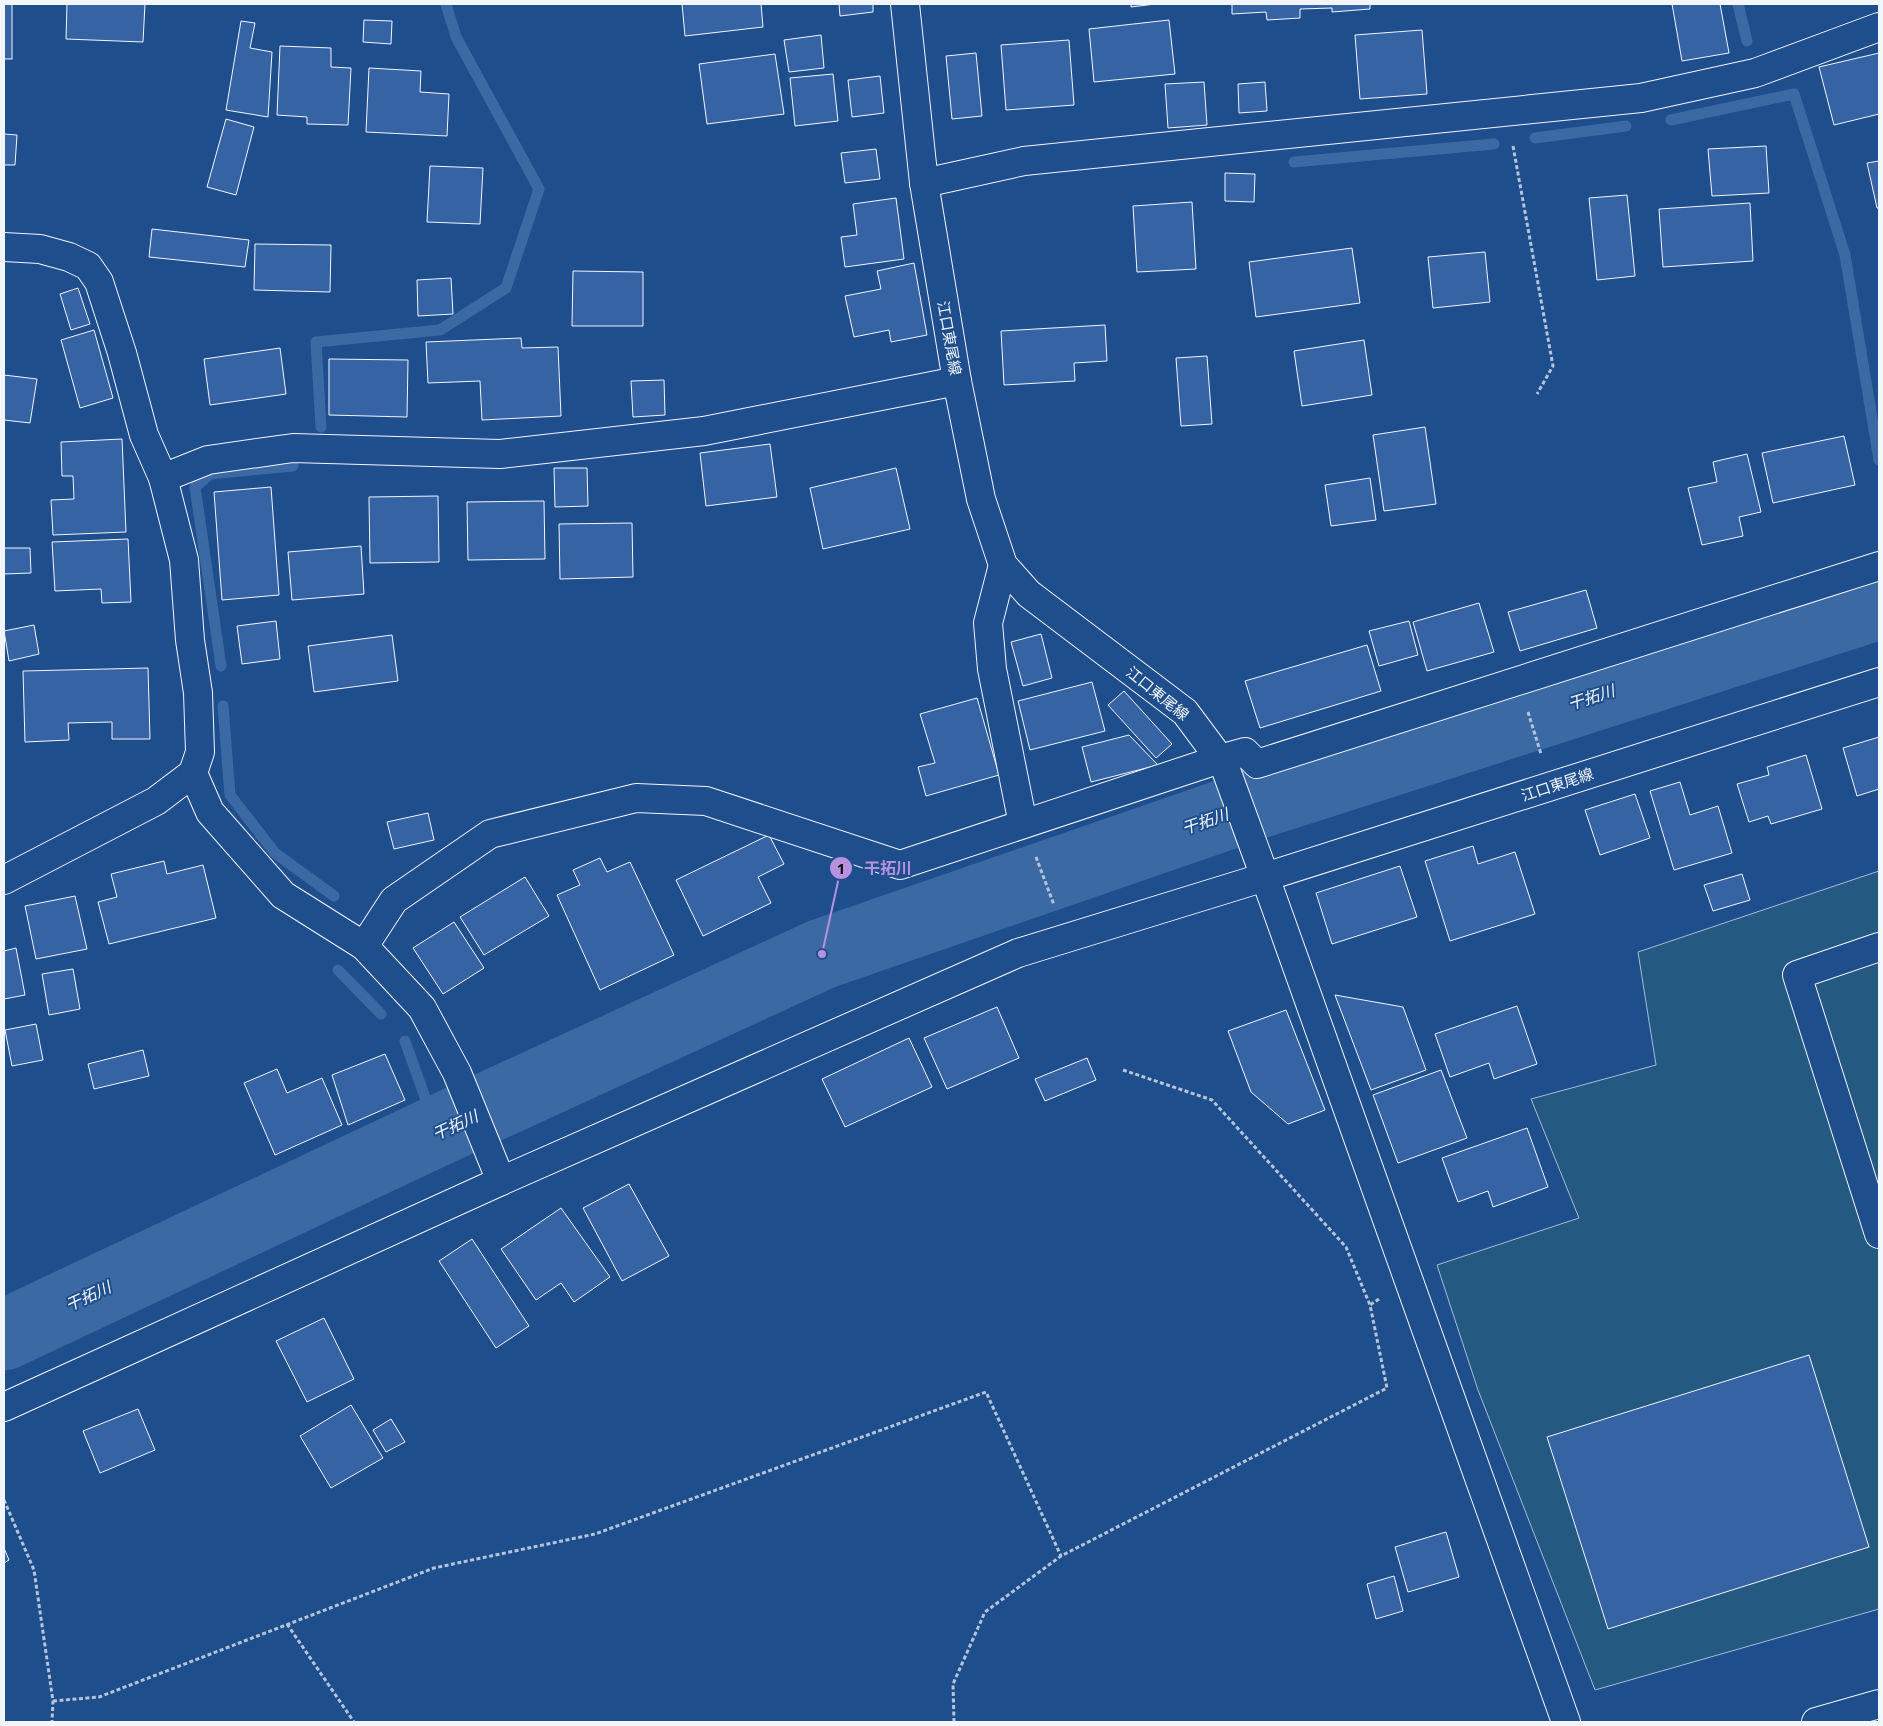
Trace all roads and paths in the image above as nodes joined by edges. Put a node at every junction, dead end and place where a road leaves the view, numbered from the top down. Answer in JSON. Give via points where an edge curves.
{"nodes":[{"id":1,"x":904,"y":4,"type":"edge"},
{"id":2,"x":1879,"y":26,"type":"edge"},
{"id":3,"x":1507,"y":111,"type":"junction"},
{"id":4,"x":924,"y":183,"type":"junction"},
{"id":5,"x":4,"y":247,"type":"edge"},
{"id":6,"x":956,"y":381,"type":"junction"},
{"id":7,"x":1537,"y":394,"type":"dead end"},
{"id":8,"x":164,"y":478,"type":"junction"},
{"id":9,"x":1003,"y":565,"type":"junction"},
{"id":10,"x":1879,"y":566,"type":"edge"},
{"id":11,"x":1518,"y":681,"type":"junction"},
{"id":12,"x":1879,"y":682,"type":"edge"},
{"id":13,"x":1543,"y":760,"type":"dead end"},
{"id":14,"x":1223,"y":764,"type":"junction"},
{"id":15,"x":193,"y":773,"type":"junction"},
{"id":16,"x":1023,"y":824,"type":"junction"},
{"id":17,"x":1265,"y":878,"type":"junction"},
{"id":18,"x":4,"y":880,"type":"edge"},
{"id":19,"x":1055,"y":908,"type":"dead end"},
{"id":20,"x":364,"y":946,"type":"junction"},
{"id":21,"x":1879,"y":947,"type":"edge"},
{"id":22,"x":1123,"y":1070,"type":"dead end"},
{"id":23,"x":501,"y":1181,"type":"junction"},
{"id":24,"x":1879,"y":1234,"type":"edge"},
{"id":25,"x":1408,"y":1279,"type":"junction"},
{"id":26,"x":1370,"y":1305,"type":"junction"},
{"id":27,"x":4,"y":1407,"type":"edge"},
{"id":28,"x":4,"y":1500,"type":"edge"},
{"id":29,"x":1061,"y":1556,"type":"junction"},
{"id":30,"x":287,"y":1624,"type":"junction"},
{"id":31,"x":53,"y":1701,"type":"junction"},
{"id":32,"x":1879,"y":1704,"type":"edge"},
{"id":33,"x":52,"y":1722,"type":"edge"},
{"id":34,"x":354,"y":1722,"type":"edge"},
{"id":35,"x":954,"y":1722,"type":"edge"},
{"id":36,"x":1566,"y":1722,"type":"edge"},
{"id":37,"x":1816,"y":1722,"type":"edge"}],
"edges":[{"from":1,"to":4,"type":"main road","name":"江口東尾線"},
{"from":2,"to":3,"type":"main road","via":[[1755,73],[1641,98]]},
{"from":3,"to":4,"type":"main road","via":[[1024,161]]},
{"from":3,"to":7,"type":"path","via":[[1552,366]]},
{"from":4,"to":6,"type":"main road","name":"江口東尾線"},
{"from":5,"to":8,"type":"main road","via":[[40,249],[88,266],[98,282],[122,353],[144,435]]},
{"from":6,"to":8,"type":"main road","via":[[704,431],[500,454],[293,448],[208,460]]},
{"from":6,"to":9,"type":"main road","name":"江口東尾線","via":[[981,499]]},
{"from":8,"to":15,"type":"main road","via":[[184,560],[198,693],[200,752]]},
{"from":9,"to":14,"type":"main road","name":"江口東尾線","via":[[1029,594],[1186,712]]},
{"from":9,"to":16,"type":"main road","via":[[988,622],[992,669]]},
{"from":10,"to":11,"type":"main road"},
{"from":11,"to":13,"type":"path"},
{"from":11,"to":14,"type":"main road","via":[[1257,764],[1245,752]]},
{"from":12,"to":17,"type":"main road","name":"江口東尾線"},
{"from":14,"to":16,"type":"main road"},
{"from":14,"to":17,"type":"main road","name":"江口東尾線"},
{"from":15,"to":18,"type":"main road","via":[[156,801]]},
{"from":15,"to":20,"type":"main road","via":[[210,812],[284,894]]},
{"from":16,"to":19,"type":"path"},
{"from":16,"to":20,"type":"main road","via":[[900,865],[706,801],[636,798],[490,834],[394,900]]},
{"from":17,"to":23,"type":"main road","via":[[1018,954]]},
{"from":17,"to":25,"type":"main road"},
{"from":20,"to":23,"type":"main road","via":[[422,1008],[457,1073]]},
{"from":21,"to":24,"type":"main road","via":[[1797,975]]},
{"from":22,"to":26,"type":"path","via":[[1212,1100],[1346,1247]]},
{"from":23,"to":27,"type":"main road"},
{"from":25,"to":26,"type":"path"},
{"from":25,"to":36,"type":"main road"},
{"from":26,"to":29,"type":"path","via":[[1388,1388]]},
{"from":28,"to":31,"type":"path","via":[[34,1570]]},
{"from":29,"to":30,"type":"path","via":[[986,1392],[595,1534],[434,1568]]},
{"from":29,"to":35,"type":"path","via":[[985,1612],[953,1684]]},
{"from":30,"to":31,"type":"path","via":[[98,1697]]},
{"from":30,"to":34,"type":"path"},
{"from":31,"to":33,"type":"path"},
{"from":32,"to":37,"type":"main road"}]}
